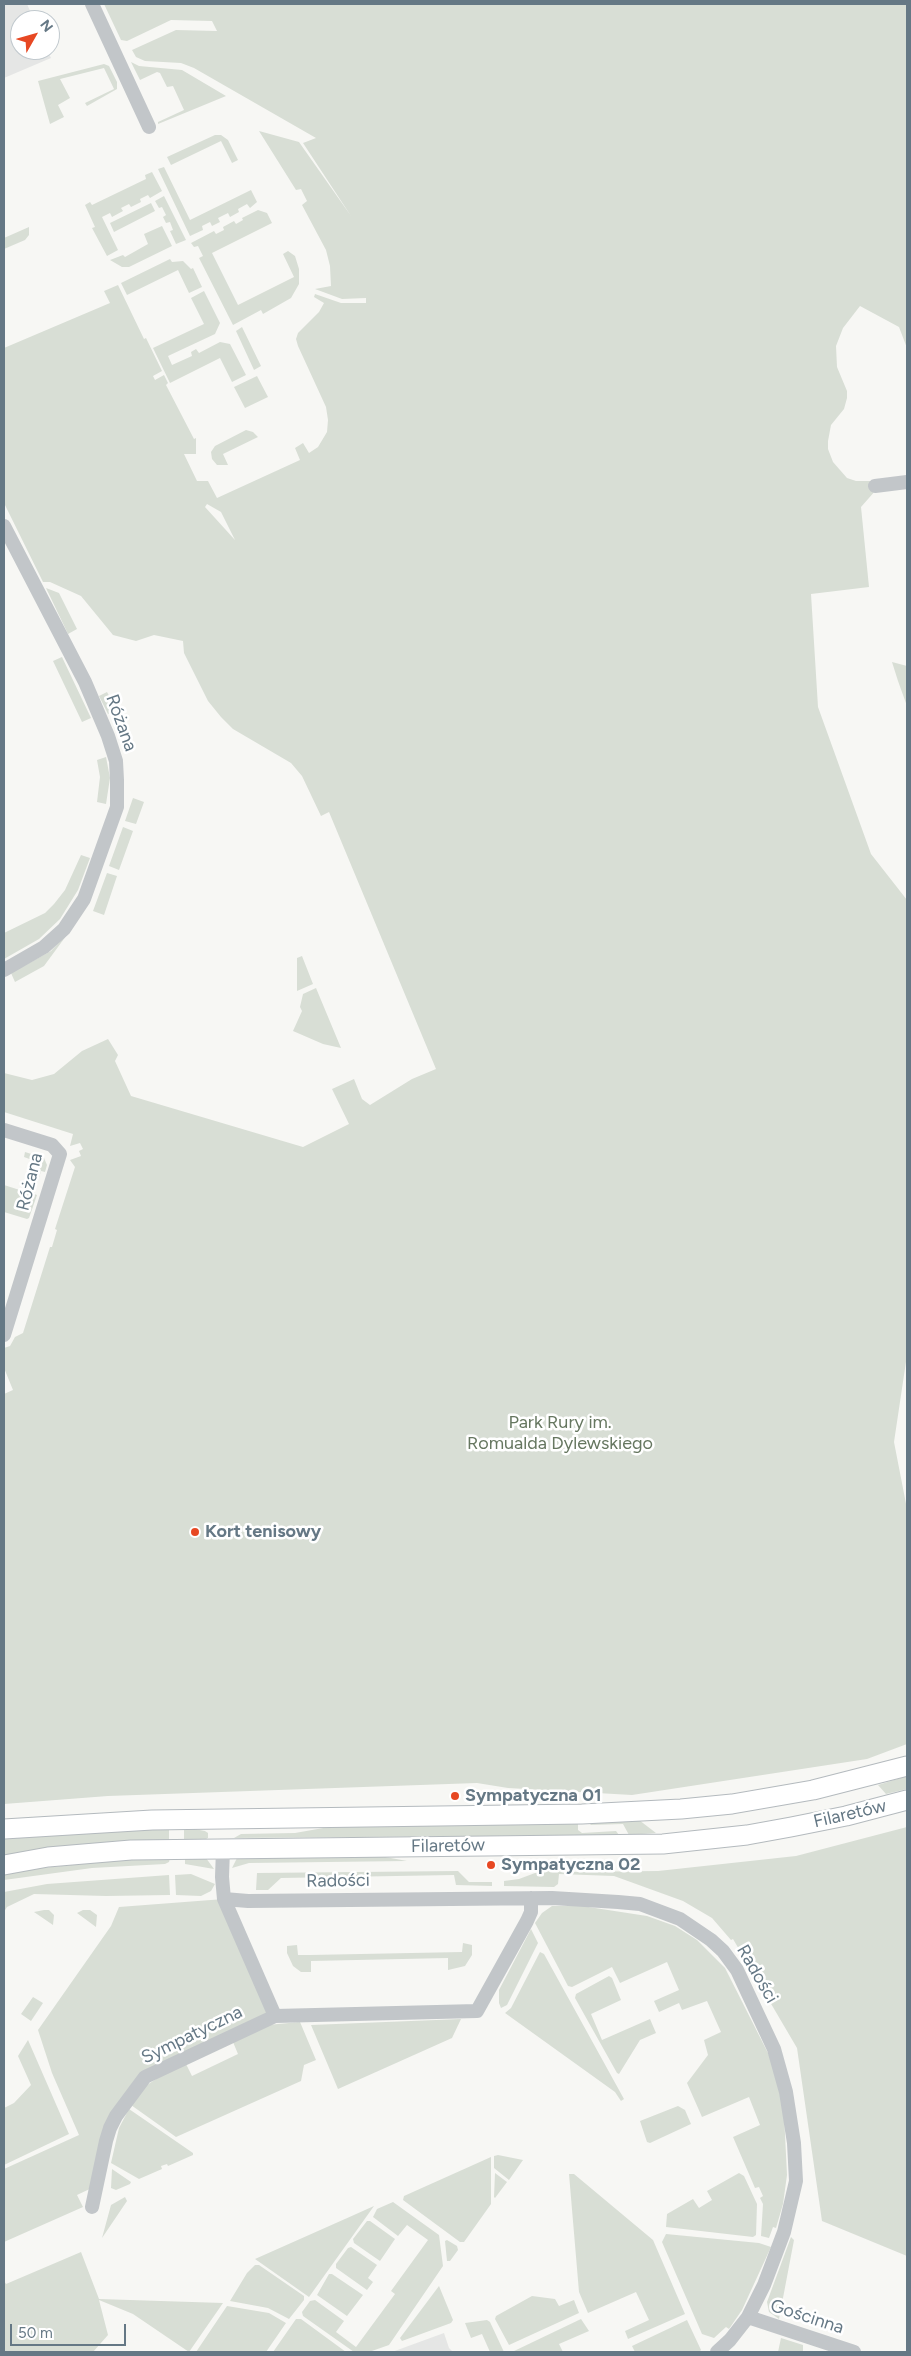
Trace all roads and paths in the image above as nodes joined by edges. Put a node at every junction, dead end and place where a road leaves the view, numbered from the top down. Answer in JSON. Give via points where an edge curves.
{"nodes":[{"id":1,"x":92,"y":4,"type":"edge"},
{"id":2,"x":149,"y":127,"type":"dead end"},
{"id":3,"x":907,"y":482,"type":"edge"},
{"id":4,"x":875,"y":486,"type":"dead end"},
{"id":5,"x":4,"y":526,"type":"edge"},
{"id":6,"x":4,"y":970,"type":"edge"},
{"id":7,"x":4,"y":1130,"type":"edge"},
{"id":8,"x":4,"y":1335,"type":"edge"},
{"id":9,"x":907,"y":1766,"type":"edge"},
{"id":10,"x":907,"y":1800,"type":"edge"},
{"id":11,"x":225,"y":1818,"type":"junction"},
{"id":12,"x":4,"y":1829,"type":"edge"},
{"id":13,"x":223,"y":1849,"type":"junction"},
{"id":14,"x":4,"y":1864,"type":"edge"},
{"id":15,"x":531,"y":1898,"type":"junction"},
{"id":16,"x":224,"y":1899,"type":"junction"},
{"id":17,"x":275,"y":2016,"type":"junction"},
{"id":18,"x":92,"y":2207,"type":"dead end"},
{"id":19,"x":748,"y":2317,"type":"junction"},
{"id":20,"x":717,"y":2352,"type":"edge"},
{"id":21,"x":854,"y":2352,"type":"edge"}],
"edges":[{"from":1,"to":2,"type":"street"},
{"from":3,"to":4,"type":"street"},
{"from":5,"to":6,"type":"street","name":"Różana","via":[[85,682],[108,736],[116,761],[117,780],[117,807],[84,899],[64,929],[44,947]]},
{"from":7,"to":8,"type":"street","name":"Różana","via":[[52,1145],[60,1154]]},
{"from":9,"to":11,"type":"main road","name":"Filaretów","via":[[813,1790],[732,1804],[643,1811]]},
{"from":10,"to":13,"type":"main road","name":"Filaretów","via":[[777,1830],[663,1844]]},
{"from":11,"to":12,"type":"main road","name":"Filaretów"},
{"from":11,"to":13,"type":"main road"},
{"from":13,"to":14,"type":"main road","name":"Filaretów","via":[[99,1852]]},
{"from":13,"to":16,"type":"street"},
{"from":15,"to":16,"type":"street","name":"Radości"},
{"from":15,"to":17,"type":"street","name":"Sympatyczna","via":[[531,1912],[477,2011]]},
{"from":15,"to":19,"type":"street","name":"Radości","via":[[612,1901],[640,1904],[661,1911],[680,1919],[711,1940],[737,1970],[765,2027],[786,2092],[796,2181],[784,2232]]},
{"from":16,"to":17,"type":"street"},
{"from":17,"to":18,"type":"street","name":"Sympatyczna","via":[[145,2077],[110,2128]]},
{"from":19,"to":20,"type":"street","name":"Radości"},
{"from":19,"to":21,"type":"street","name":"Gościnna"}]}
